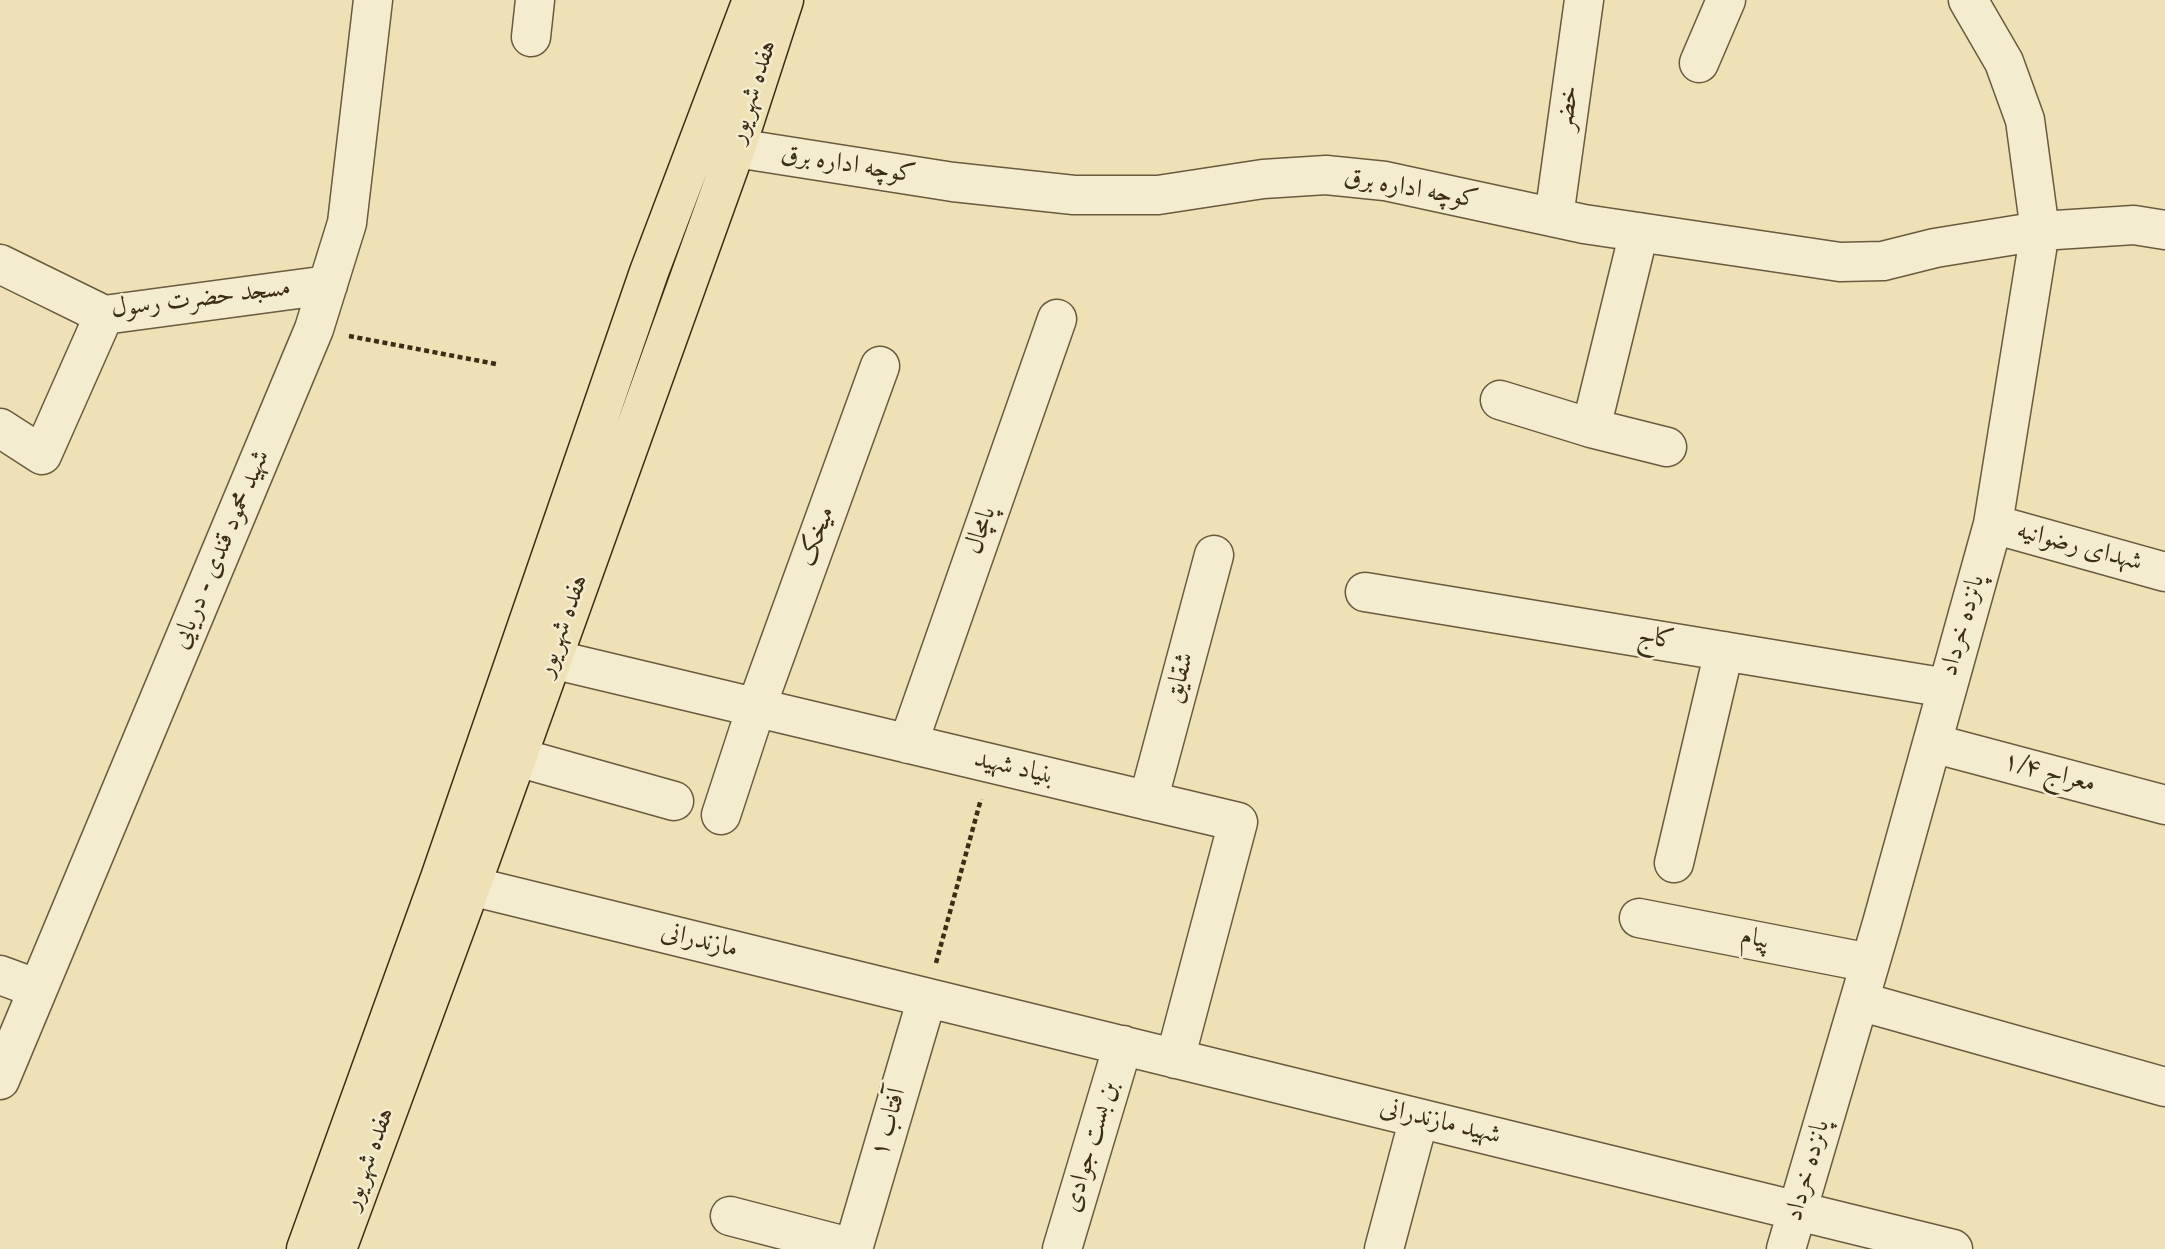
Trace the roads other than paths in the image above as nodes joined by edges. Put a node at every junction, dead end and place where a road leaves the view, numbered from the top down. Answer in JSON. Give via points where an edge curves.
{"nodes":[{"id":1,"x":373,"y":0,"type":"edge"},
{"id":2,"x":535,"y":0,"type":"edge"},
{"id":3,"x":752,"y":0,"type":"edge"},
{"id":4,"x":784,"y":0,"type":"edge"},
{"id":5,"x":1584,"y":0,"type":"edge"},
{"id":6,"x":1726,"y":0,"type":"edge"},
{"id":7,"x":1968,"y":0,"type":"edge"},
{"id":8,"x":531,"y":37,"type":"dead end"},
{"id":9,"x":1699,"y":63,"type":"dead end"},
{"id":10,"x":736,"y":148,"type":"junction"},
{"id":11,"x":1554,"y":217,"type":"junction"},
{"id":12,"x":2165,"y":230,"type":"edge"},
{"id":13,"x":2040,"y":231,"type":"junction"},
{"id":14,"x":1639,"y":232,"type":"junction"},
{"id":15,"x":0,"y":264,"type":"edge"},
{"id":16,"x":328,"y":285,"type":"junction"},
{"id":17,"x":104,"y":315,"type":"junction"},
{"id":18,"x":1057,"y":319,"type":"dead end"},
{"id":19,"x":880,"y":366,"type":"dead end"},
{"id":20,"x":1500,"y":400,"type":"dead end"},
{"id":21,"x":0,"y":428,"type":"edge"},
{"id":22,"x":1591,"y":428,"type":"junction"},
{"id":23,"x":1667,"y":447,"type":"dead end"},
{"id":24,"x":1993,"y":524,"type":"junction"},
{"id":25,"x":1214,"y":555,"type":"dead end"},
{"id":26,"x":2165,"y":572,"type":"edge"},
{"id":27,"x":1365,"y":592,"type":"dead end"},
{"id":28,"x":1724,"y":651,"type":"junction"},
{"id":29,"x":552,"y":659,"type":"junction"},
{"id":30,"x":1947,"y":688,"type":"junction"},
{"id":31,"x":756,"y":708,"type":"junction"},
{"id":32,"x":1932,"y":743,"type":"junction"},
{"id":33,"x":908,"y":744,"type":"junction"},
{"id":34,"x":517,"y":757,"type":"junction"},
{"id":35,"x":674,"y":801,"type":"dead end"},
{"id":36,"x":1148,"y":801,"type":"junction"},
{"id":37,"x":2165,"y":805,"type":"edge"},
{"id":38,"x":721,"y":815,"type":"dead end"},
{"id":39,"x":1674,"y":863,"type":"dead end"},
{"id":40,"x":471,"y":886,"type":"junction"},
{"id":41,"x":1639,"y":918,"type":"dead end"},
{"id":42,"x":1870,"y":963,"type":"junction"},
{"id":43,"x":0,"y":975,"type":"edge"},
{"id":44,"x":38,"y":989,"type":"junction"},
{"id":45,"x":927,"y":998,"type":"junction"},
{"id":46,"x":1859,"y":1000,"type":"junction"},
{"id":47,"x":1123,"y":1045,"type":"junction"},
{"id":48,"x":1175,"y":1059,"type":"junction"},
{"id":49,"x":0,"y":1080,"type":"edge"},
{"id":50,"x":2165,"y":1087,"type":"edge"},
{"id":51,"x":1419,"y":1118,"type":"junction"},
{"id":52,"x":1798,"y":1211,"type":"junction"},
{"id":53,"x":730,"y":1216,"type":"dead end"},
{"id":54,"x":306,"y":1249,"type":"edge"},
{"id":55,"x":337,"y":1249,"type":"edge"},
{"id":56,"x":853,"y":1249,"type":"edge"},
{"id":57,"x":1062,"y":1249,"type":"edge"},
{"id":58,"x":1384,"y":1249,"type":"edge"},
{"id":59,"x":1786,"y":1249,"type":"edge"},
{"id":60,"x":1953,"y":1249,"type":"edge"}],
"edges":[{"from":1,"to":16,"type":"street","name":"شهید محمود قندی - دریایی","via":[[347,223]]},
{"from":2,"to":8,"type":"street"},
{"from":3,"to":54,"type":"main road","name":"هفده شهریور","via":[[649,272],[440,878]]},
{"from":4,"to":10,"type":"main road","name":"هفده شهریور"},
{"from":5,"to":11,"type":"street","name":"خضر"},
{"from":6,"to":9,"type":"street"},
{"from":7,"to":13,"type":"street","name":"پانزده خرداد","via":[[2004,62],[2025,120]]},
{"from":10,"to":11,"type":"street","name":"کوچه اداره برق","via":[[940,181],[1074,195],[1158,195],[1326,175],[1385,181]]},
{"from":10,"to":29,"type":"main road","name":"هفده شهریور"},
{"from":11,"to":14,"type":"street","name":"کوچه اداره برق"},
{"from":12,"to":13,"type":"street","name":"کوچه اداره برق","via":[[2134,225]]},
{"from":13,"to":14,"type":"street","name":"کوچه اداره برق","via":[[1883,261],[1839,262]]},
{"from":13,"to":24,"type":"street","name":"پانزده خرداد"},
{"from":14,"to":22,"type":"street"},
{"from":15,"to":17,"type":"street","name":"مسجد حضرت رسول"},
{"from":16,"to":17,"type":"street","name":"مسجد حضرت رسول"},
{"from":16,"to":44,"type":"street","name":"شهید محمود قندی - دریایی","via":[[314,329]]},
{"from":17,"to":21,"type":"street","via":[[42,455]]},
{"from":18,"to":33,"type":"street","name":"پامچال"},
{"from":19,"to":31,"type":"street","name":"میخک"},
{"from":20,"to":22,"type":"street"},
{"from":22,"to":23,"type":"street"},
{"from":24,"to":26,"type":"street","name":"شهدای رضوانیه"},
{"from":24,"to":30,"type":"street","name":"پانزده خرداد"},
{"from":25,"to":36,"type":"street","name":"شقایق"},
{"from":27,"to":28,"type":"street","name":"کاج"},
{"from":28,"to":30,"type":"street","name":"کاج"},
{"from":28,"to":39,"type":"street"},
{"from":29,"to":31,"type":"street","name":"بنیاد شهید"},
{"from":29,"to":34,"type":"main road","name":"هفده شهریور"},
{"from":30,"to":32,"type":"street","name":"پانزده خرداد"},
{"from":31,"to":33,"type":"street","name":"بنیاد شهید"},
{"from":31,"to":38,"type":"street","name":"میخک"},
{"from":32,"to":37,"type":"street","name":"معراج ۱/۴"},
{"from":32,"to":42,"type":"street","name":"پانزده خرداد"},
{"from":33,"to":36,"type":"street","name":"بنیاد شهید"},
{"from":34,"to":35,"type":"street"},
{"from":34,"to":40,"type":"main road","name":"هفده شهریور"},
{"from":36,"to":48,"type":"street","name":"بنیاد شهید","via":[[1238,822]]},
{"from":40,"to":45,"type":"street","name":"مازندرانی"},
{"from":40,"to":55,"type":"main road","name":"هفده شهریور"},
{"from":41,"to":42,"type":"street","name":"پیام"},
{"from":42,"to":46,"type":"street","name":"پانزده خرداد"},
{"from":43,"to":44,"type":"street"},
{"from":44,"to":49,"type":"street","name":"شهید محمود قندی - دریایی"},
{"from":45,"to":47,"type":"street","name":"شهید مازندرانی"},
{"from":45,"to":56,"type":"street","name":"آفتاب ۱"},
{"from":46,"to":50,"type":"street"},
{"from":46,"to":52,"type":"street","name":"پانزده خرداد"},
{"from":47,"to":48,"type":"street","name":"شهید مازندرانی"},
{"from":47,"to":57,"type":"street","name":"بن بست جوادی"},
{"from":48,"to":51,"type":"street","name":"شهید مازندرانی"},
{"from":51,"to":52,"type":"street","name":"شهید مازندرانی"},
{"from":51,"to":58,"type":"street"},
{"from":52,"to":59,"type":"street","name":"پانزده خرداد"},
{"from":52,"to":60,"type":"street","name":"شهید مازندرانی"},
{"from":53,"to":56,"type":"street"}]}
